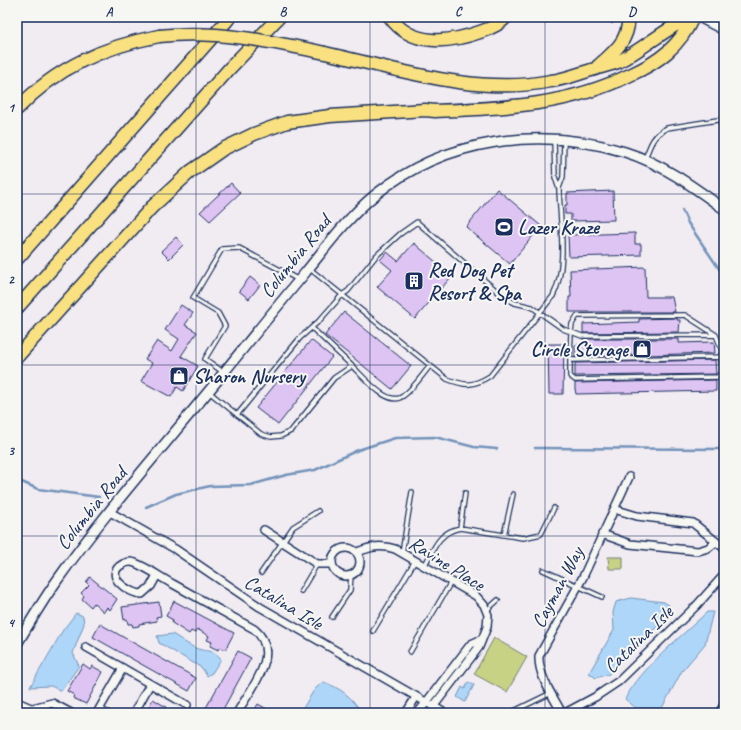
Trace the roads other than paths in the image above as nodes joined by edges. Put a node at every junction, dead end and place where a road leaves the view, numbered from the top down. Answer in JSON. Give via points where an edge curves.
{"nodes":[{"id":1,"x":230,"y":17,"type":"edge"},
{"id":2,"x":278,"y":17,"type":"edge"},
{"id":3,"x":390,"y":17,"type":"edge"},
{"id":4,"x":506,"y":17,"type":"edge"},
{"id":5,"x":628,"y":17,"type":"edge"},
{"id":6,"x":690,"y":17,"type":"edge"},
{"id":7,"x":693,"y":17,"type":"edge"},
{"id":8,"x":699,"y":17,"type":"edge"},
{"id":9,"x":724,"y":30,"type":"edge"},
{"id":10,"x":596,"y":68,"type":"junction"},
{"id":11,"x":17,"y":109,"type":"edge"},
{"id":12,"x":724,"y":119,"type":"edge"},
{"id":13,"x":554,"y":139,"type":"junction"},
{"id":14,"x":564,"y":140,"type":"junction"},
{"id":15,"x":645,"y":160,"type":"junction"},
{"id":16,"x":559,"y":189,"type":"junction"},
{"id":17,"x":724,"y":209,"type":"edge"},
{"id":18,"x":17,"y":259,"type":"edge"},
{"id":19,"x":308,"y":268,"type":"junction"},
{"id":20,"x":299,"y":280,"type":"junction"},
{"id":21,"x":342,"y":295,"type":"junction"},
{"id":22,"x":17,"y":308,"type":"edge"},
{"id":23,"x":541,"y":312,"type":"junction"},
{"id":24,"x":312,"y":328,"type":"junction"},
{"id":25,"x":571,"y":332,"type":"junction"},
{"id":26,"x":716,"y":335,"type":"junction"},
{"id":27,"x":721,"y":357,"type":"junction"},
{"id":28,"x":17,"y":358,"type":"edge"},
{"id":29,"x":570,"y":359,"type":"junction"},
{"id":30,"x":352,"y":366,"type":"junction"},
{"id":31,"x":430,"y":366,"type":"junction"},
{"id":32,"x":224,"y":372,"type":"junction"},
{"id":33,"x":208,"y":391,"type":"junction"},
{"id":34,"x":237,"y":414,"type":"junction"},
{"id":35,"x":628,"y":477,"type":"dead end"},
{"id":36,"x":412,"y":492,"type":"dead end"},
{"id":37,"x":465,"y":493,"type":"dead end"},
{"id":38,"x":513,"y":494,"type":"dead end"},
{"id":39,"x":554,"y":508,"type":"dead end"},
{"id":40,"x":614,"y":509,"type":"junction"},
{"id":41,"x":318,"y":511,"type":"dead end"},
{"id":42,"x":110,"y":512,"type":"junction"},
{"id":43,"x":460,"y":528,"type":"junction"},
{"id":44,"x":264,"y":530,"type":"dead end"},
{"id":45,"x":602,"y":534,"type":"junction"},
{"id":46,"x":504,"y":535,"type":"junction"},
{"id":47,"x":283,"y":541,"type":"junction"},
{"id":48,"x":716,"y":542,"type":"junction"},
{"id":49,"x":724,"y":548,"type":"edge"},
{"id":50,"x":357,"y":552,"type":"junction"},
{"id":51,"x":402,"y":553,"type":"junction"},
{"id":52,"x":416,"y":560,"type":"junction"},
{"id":53,"x":317,"y":564,"type":"junction"},
{"id":54,"x":332,"y":564,"type":"junction"},
{"id":55,"x":424,"y":565,"type":"junction"},
{"id":56,"x":543,"y":570,"type":"dead end"},
{"id":57,"x":261,"y":573,"type":"dead end"},
{"id":58,"x":157,"y":575,"type":"junction"},
{"id":59,"x":351,"y":575,"type":"junction"},
{"id":60,"x":724,"y":575,"type":"edge"},
{"id":61,"x":451,"y":581,"type":"junction"},
{"id":62,"x":578,"y":586,"type":"junction"},
{"id":63,"x":301,"y":591,"type":"dead end"},
{"id":64,"x":602,"y":597,"type":"dead end"},
{"id":65,"x":498,"y":600,"type":"dead end"},
{"id":66,"x":487,"y":610,"type":"junction"},
{"id":67,"x":332,"y":617,"type":"dead end"},
{"id":68,"x":373,"y":631,"type":"dead end"},
{"id":69,"x":480,"y":640,"type":"junction"},
{"id":70,"x":17,"y":644,"type":"edge"},
{"id":71,"x":86,"y":647,"type":"dead end"},
{"id":72,"x":410,"y":652,"type":"dead end"},
{"id":73,"x":123,"y":668,"type":"junction"},
{"id":74,"x":150,"y":684,"type":"junction"},
{"id":75,"x":551,"y":693,"type":"junction"},
{"id":76,"x":416,"y":697,"type":"junction"},
{"id":77,"x":17,"y":702,"type":"edge"},
{"id":78,"x":426,"y":703,"type":"junction"},
{"id":79,"x":187,"y":705,"type":"dead end"},
{"id":80,"x":724,"y":705,"type":"edge"},
{"id":81,"x":433,"y":707,"type":"junction"},
{"id":82,"x":31,"y":708,"type":"junction"},
{"id":83,"x":98,"y":710,"type":"edge"},
{"id":84,"x":17,"y":712,"type":"edge"},
{"id":85,"x":71,"y":713,"type":"edge"},
{"id":86,"x":109,"y":713,"type":"edge"},
{"id":87,"x":134,"y":713,"type":"edge"},
{"id":88,"x":238,"y":713,"type":"edge"},
{"id":89,"x":406,"y":713,"type":"edge"},
{"id":90,"x":418,"y":713,"type":"edge"},
{"id":91,"x":445,"y":713,"type":"edge"},
{"id":92,"x":510,"y":713,"type":"edge"},
{"id":93,"x":563,"y":713,"type":"edge"},
{"id":94,"x":720,"y":713,"type":"edge"}],
"edges":[{"from":1,"to":18,"type":"highway"},
{"from":2,"to":22,"type":"highway"},
{"from":3,"to":4,"type":"highway","via":[[406,33],[425,40],[446,41],[493,27]]},
{"from":5,"to":10,"type":"highway","via":[[622,43]]},
{"from":6,"to":10,"type":"highway","via":[[618,62]]},
{"from":7,"to":28,"type":"highway","via":[[679,43],[653,62],[611,84],[577,96],[516,107],[313,118],[276,126],[238,141],[199,165],[157,202]]},
{"from":8,"to":9,"type":"street"},
{"from":10,"to":11,"type":"highway","bridge":true,"via":[[550,82],[482,84],[414,73],[280,43],[223,34],[188,33],[125,43],[88,58],[53,78]]},
{"from":12,"to":15,"type":"lane","via":[[667,128],[659,132],[654,137]]},
{"from":13,"to":14,"type":"street","name":"Columbia Road"},
{"from":13,"to":16,"type":"lane","via":[[555,177]]},
{"from":13,"to":19,"type":"street","name":"Columbia Road","via":[[515,139],[481,145],[438,158],[417,168],[375,195],[354,214]]},
{"from":14,"to":15,"type":"street","name":"Columbia Road","via":[[625,152]]},
{"from":14,"to":16,"type":"lane","via":[[563,177]]},
{"from":15,"to":17,"type":"street","name":"Columbia Road","via":[[690,185]]},
{"from":16,"to":23,"type":"lane","via":[[560,277],[553,296]]},
{"from":19,"to":20,"type":"street","name":"Columbia Road"},
{"from":19,"to":21,"type":"lane"},
{"from":20,"to":32,"type":"street","name":"Columbia Road"},
{"from":20,"to":32,"type":"lane","via":[[239,248],[222,249],[193,298],[218,313],[225,326],[206,359]]},
{"from":21,"to":23,"type":"lane","via":[[384,248],[417,222],[505,298]]},
{"from":21,"to":24,"type":"lane"},
{"from":21,"to":31,"type":"lane"},
{"from":23,"to":25,"type":"lane","via":[[556,325]]},
{"from":23,"to":31,"type":"lane","via":[[490,376],[479,382],[464,385],[447,379]]},
{"from":24,"to":30,"type":"lane"},
{"from":24,"to":34,"type":"lane","via":[[300,338]]},
{"from":25,"to":26,"type":"lane","via":[[582,336],[613,337]]},
{"from":25,"to":26,"type":"lane","via":[[577,316],[685,315]]},
{"from":25,"to":29,"type":"lane"},
{"from":26,"to":27,"type":"lane","via":[[722,350]]},
{"from":27,"to":29,"type":"lane"},
{"from":27,"to":29,"type":"lane","via":[[722,371],[718,377],[575,380],[570,376]]},
{"from":30,"to":31,"type":"lane","via":[[386,397],[394,400],[408,392]]},
{"from":30,"to":34,"type":"lane","via":[[334,378],[291,431],[281,436],[261,434]]},
{"from":32,"to":33,"type":"street","name":"Columbia Road"},
{"from":33,"to":34,"type":"lane"},
{"from":33,"to":42,"type":"street","name":"Columbia Road"},
{"from":35,"to":40,"type":"street","name":"Cayman Way"},
{"from":36,"to":51,"type":"lane"},
{"from":37,"to":43,"type":"lane"},
{"from":38,"to":46,"type":"lane"},
{"from":39,"to":46,"type":"lane","via":[[541,534],[523,538]]},
{"from":40,"to":45,"type":"street","name":"Cayman Way"},
{"from":40,"to":48,"type":"street","via":[[632,515],[693,523]]},
{"from":41,"to":47,"type":"lane","via":[[293,527]]},
{"from":42,"to":70,"type":"street","name":"Columbia Road","via":[[58,579]]},
{"from":42,"to":76,"type":"street","name":"Catalina Isle","via":[[174,549],[260,607]]},
{"from":43,"to":46,"type":"lane"},
{"from":43,"to":55,"type":"lane","via":[[441,536]]},
{"from":44,"to":47,"type":"street"},
{"from":45,"to":48,"type":"street","via":[[630,544],[698,551]]},
{"from":45,"to":62,"type":"street","name":"Cayman Way"},
{"from":47,"to":53,"type":"street"},
{"from":47,"to":57,"type":"lane"},
{"from":48,"to":49,"type":"street"},
{"from":50,"to":51,"type":"street","name":"Ravine Place","via":[[384,545]]},
{"from":50,"to":54,"type":"street","via":[[350,548],[340,549],[333,556]]},
{"from":50,"to":59,"type":"street","via":[[360,565]]},
{"from":51,"to":52,"type":"street","name":"Ravine Place"},
{"from":52,"to":55,"type":"street","name":"Ravine Place"},
{"from":52,"to":68,"type":"lane"},
{"from":53,"to":54,"type":"street"},
{"from":53,"to":63,"type":"lane"},
{"from":54,"to":59,"type":"street","via":[[339,574]]},
{"from":55,"to":61,"type":"street","name":"Ravine Place"},
{"from":56,"to":62,"type":"lane"},
{"from":58,"to":58,"type":"street","via":[[134,562],[127,562],[120,566],[116,576],[123,588],[135,594],[142,594],[152,586]]},
{"from":58,"to":88,"type":"street","via":[[254,629],[266,642],[265,661]]},
{"from":59,"to":67,"type":"lane","via":[[350,590]]},
{"from":60,"to":93,"type":"street","name":"Catalina Isle","via":[[619,681],[595,698]]},
{"from":61,"to":66,"type":"street","name":"Ravine Place","via":[[476,596]]},
{"from":61,"to":72,"type":"lane"},
{"from":62,"to":64,"type":"lane"},
{"from":62,"to":75,"type":"street","name":"Cayman Way","via":[[538,656],[539,667]]},
{"from":65,"to":66,"type":"lane"},
{"from":66,"to":69,"type":"street","name":"Ravine Place","via":[[488,621]]},
{"from":69,"to":78,"type":"street","name":"Ravine Place","via":[[471,644]]},
{"from":69,"to":81,"type":"street","name":"Ravine Place","via":[[479,647]]},
{"from":71,"to":73,"type":"street"},
{"from":73,"to":74,"type":"street"},
{"from":73,"to":83,"type":"street"},
{"from":74,"to":79,"type":"street"},
{"from":74,"to":87,"type":"street"},
{"from":75,"to":92,"type":"lane"},
{"from":75,"to":93,"type":"street","name":"Cayman Way"},
{"from":76,"to":78,"type":"street","name":"Catalina Isle"},
{"from":76,"to":89,"type":"street"},
{"from":77,"to":82,"type":"street"},
{"from":78,"to":81,"type":"street","name":"Catalina Isle"},
{"from":78,"to":90,"type":"street","name":"Ravine Place"},
{"from":80,"to":94,"type":"street"},
{"from":81,"to":91,"type":"street","name":"Catalina Isle"},
{"from":82,"to":84,"type":"street"},
{"from":82,"to":85,"type":"street","via":[[52,703]]},
{"from":83,"to":86,"type":"lane"}]}
